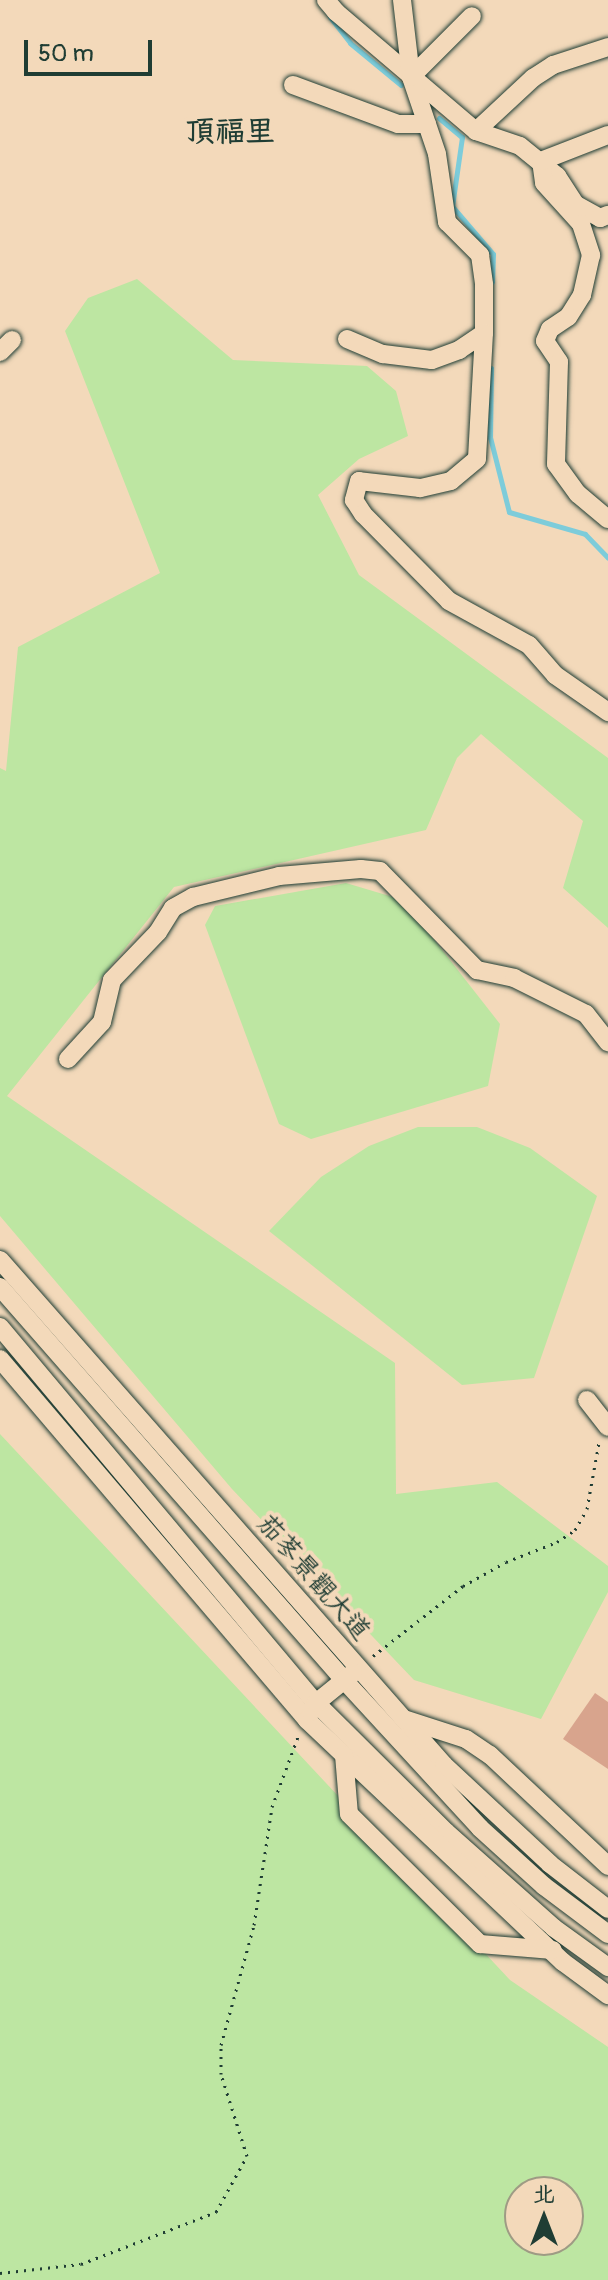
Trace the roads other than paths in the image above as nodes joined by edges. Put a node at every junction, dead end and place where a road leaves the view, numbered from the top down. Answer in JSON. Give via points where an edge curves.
{"nodes":[{"id":1,"x":326,"y":0,"type":"edge"},
{"id":2,"x":402,"y":0,"type":"edge"},
{"id":3,"x":472,"y":16,"type":"dead end"},
{"id":4,"x":608,"y":47,"type":"edge"},
{"id":5,"x":411,"y":77,"type":"junction"},
{"id":6,"x":293,"y":85,"type":"dead end"},
{"id":7,"x":427,"y":124,"type":"junction"},
{"id":8,"x":476,"y":131,"type":"junction"},
{"id":9,"x":608,"y":135,"type":"edge"},
{"id":10,"x":541,"y":161,"type":"junction"},
{"id":11,"x":608,"y":215,"type":"edge"},
{"id":12,"x":484,"y":333,"type":"junction"},
{"id":13,"x":347,"y":339,"type":"dead end"},
{"id":14,"x":608,"y":519,"type":"edge"},
{"id":15,"x":608,"y":712,"type":"edge"},
{"id":16,"x":608,"y":1042,"type":"edge"},
{"id":17,"x":68,"y":1059,"type":"dead end"},
{"id":18,"x":0,"y":1260,"type":"edge"},
{"id":19,"x":0,"y":1287,"type":"edge"},
{"id":20,"x":0,"y":1327,"type":"edge"},
{"id":21,"x":0,"y":1359,"type":"edge"},
{"id":22,"x":587,"y":1400,"type":"dead end"},
{"id":23,"x":606,"y":1425,"type":"edge"},
{"id":24,"x":351,"y":1674,"type":"junction"},
{"id":25,"x":311,"y":1712,"type":"junction"},
{"id":26,"x":404,"y":1719,"type":"junction"},
{"id":27,"x":344,"y":1755,"type":"junction"},
{"id":28,"x":608,"y":1866,"type":"edge"},
{"id":29,"x":608,"y":1909,"type":"edge"},
{"id":30,"x":608,"y":1934,"type":"edge"},
{"id":31,"x":583,"y":1949,"type":"junction"},
{"id":32,"x":550,"y":1950,"type":"junction"},
{"id":33,"x":608,"y":1967,"type":"edge"},
{"id":34,"x":608,"y":1995,"type":"edge"}],
"edges":[{"from":1,"to":5,"type":"street"},
{"from":2,"to":5,"type":"street"},
{"from":3,"to":5,"type":"street"},
{"from":4,"to":8,"type":"street","via":[[553,65]]},
{"from":5,"to":7,"type":"street"},
{"from":5,"to":8,"type":"street"},
{"from":6,"to":7,"type":"street","via":[[398,124]]},
{"from":7,"to":12,"type":"street","via":[[447,222],[480,255]]},
{"from":8,"to":10,"type":"street","via":[[520,146]]},
{"from":9,"to":10,"type":"street"},
{"from":10,"to":11,"type":"street","via":[[575,204],[600,218]]},
{"from":10,"to":14,"type":"street","via":[[544,183],[581,224],[591,255],[582,295],[545,341],[559,362],[556,464],[578,494]]},
{"from":12,"to":13,"type":"street","via":[[432,360],[383,354]]},
{"from":12,"to":15,"type":"street","via":[[477,459],[451,481],[420,488],[359,481],[354,500],[449,601],[529,645],[555,675]]},
{"from":16,"to":17,"type":"street","via":[[586,1014],[514,978],[477,970],[380,871],[361,869],[279,876],[193,897],[173,908],[158,932],[112,980],[102,1022]]},
{"from":18,"to":24,"type":"street","name":"茄苳景觀大道"},
{"from":19,"to":24,"type":"street","name":"茄苳景觀大道"},
{"from":20,"to":25,"type":"street"},
{"from":21,"to":25,"type":"street"},
{"from":22,"to":23,"type":"street"},
{"from":24,"to":25,"type":"street"},
{"from":24,"to":26,"type":"street","name":"茄苳景觀大道"},
{"from":24,"to":30,"type":"street","name":"茄苳景觀大道","via":[[480,1828]]},
{"from":25,"to":27,"type":"street"},
{"from":25,"to":31,"type":"street"},
{"from":26,"to":28,"type":"street","via":[[466,1739],[490,1755]]},
{"from":26,"to":29,"type":"street","name":"茄苳景觀大道","via":[[444,1765]]},
{"from":27,"to":32,"type":"street"},
{"from":27,"to":32,"type":"street","via":[[349,1814],[480,1944]]},
{"from":31,"to":32,"type":"street"},
{"from":31,"to":33,"type":"street"},
{"from":32,"to":34,"type":"street"}]}
